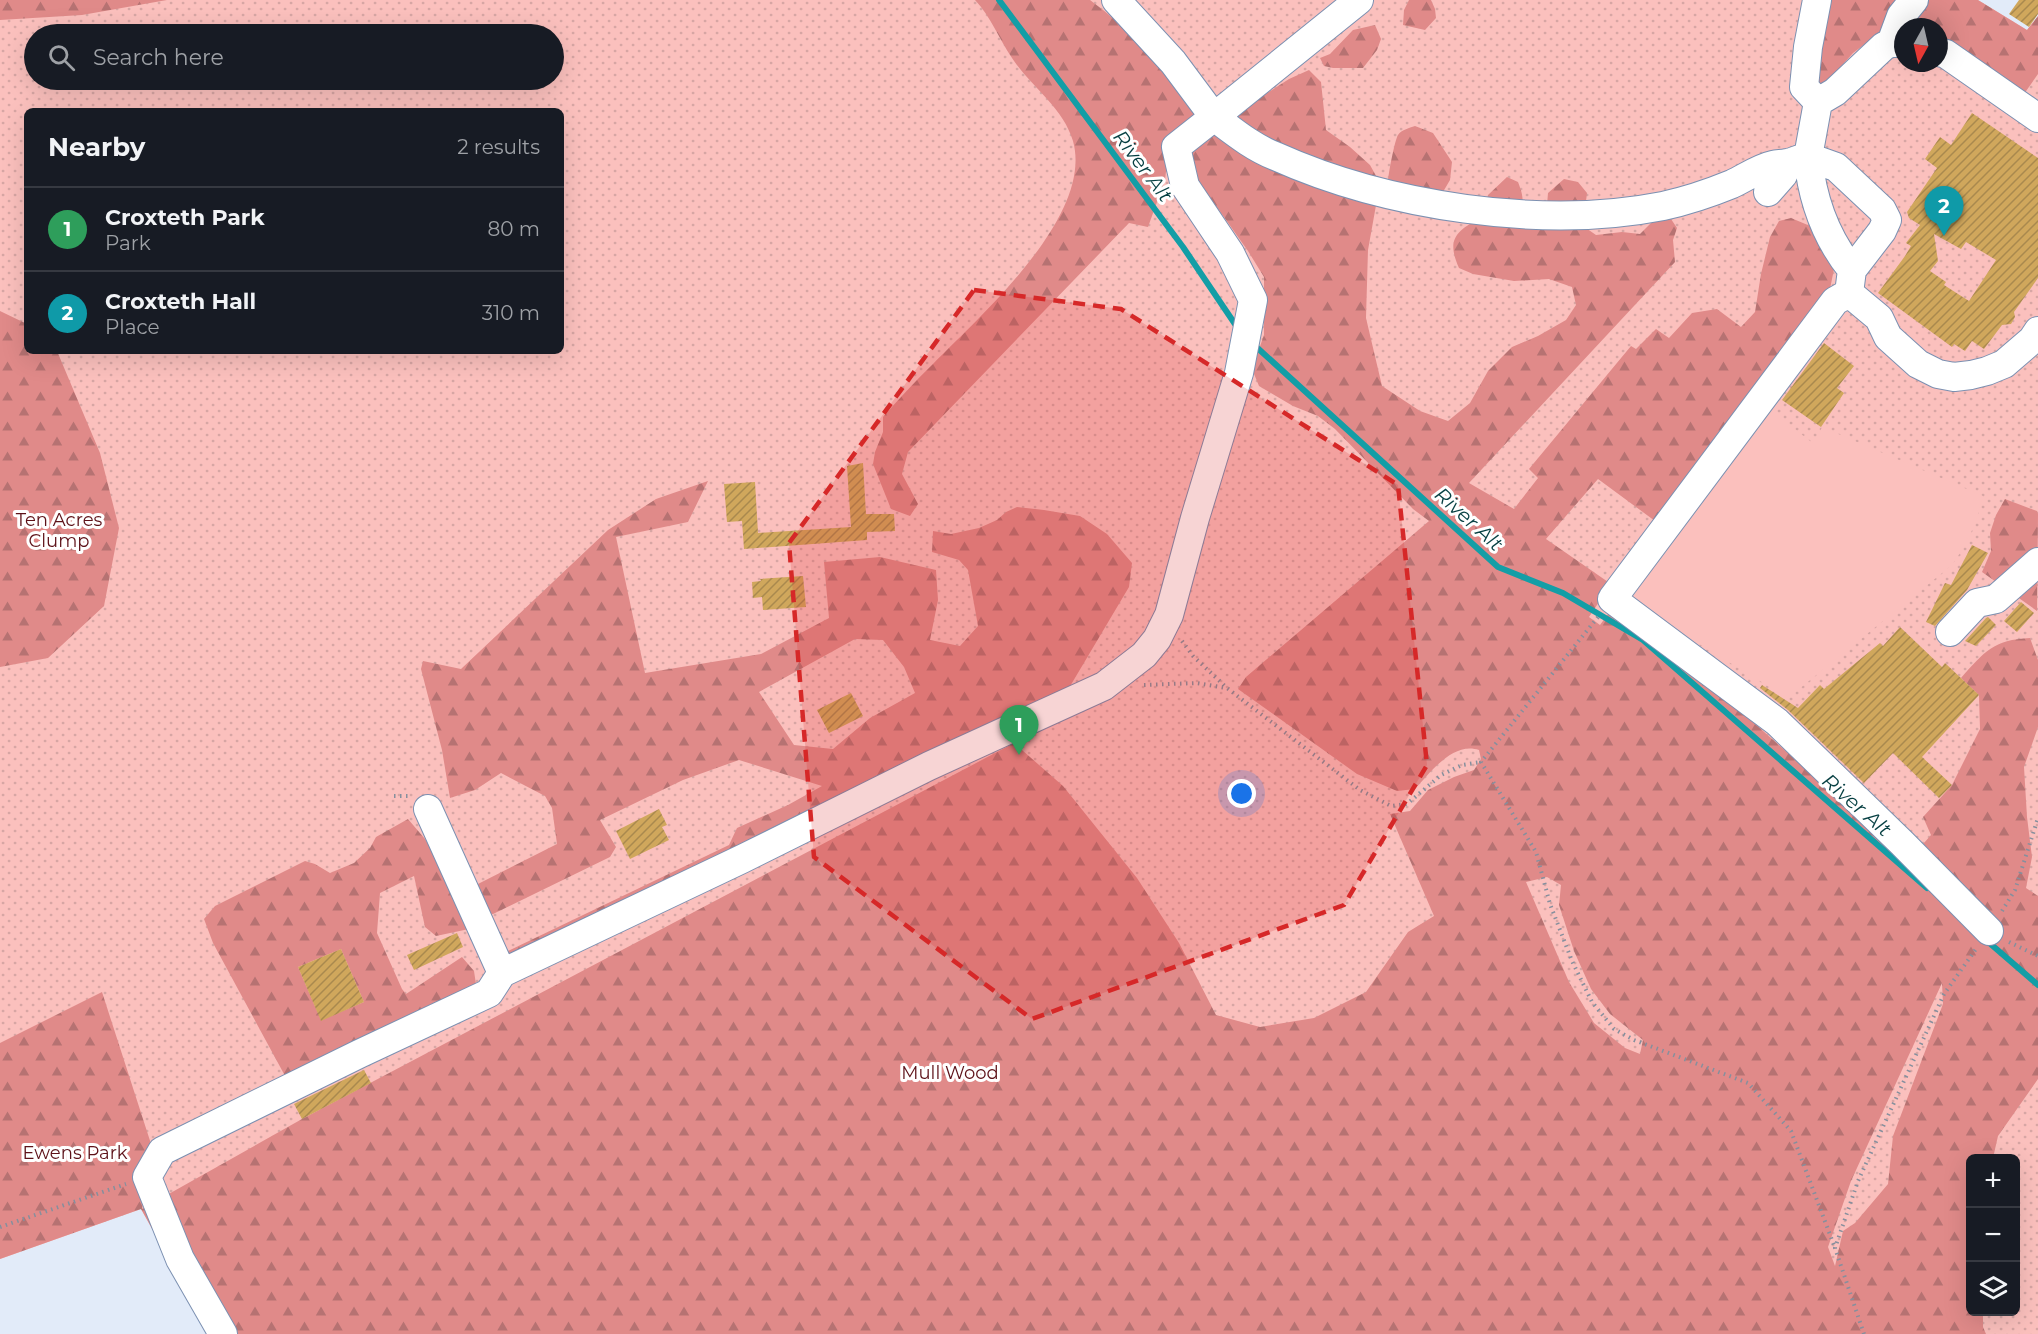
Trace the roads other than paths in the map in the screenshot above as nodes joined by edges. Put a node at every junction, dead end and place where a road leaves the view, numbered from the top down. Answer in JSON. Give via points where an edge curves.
{"nodes":[{"id":1,"x":1116,"y":0,"type":"edge"},
{"id":2,"x":1359,"y":0,"type":"edge"},
{"id":3,"x":1817,"y":0,"type":"edge"},
{"id":4,"x":1914,"y":0,"type":"edge"},
{"id":5,"x":1901,"y":18,"type":"edge"},
{"id":6,"x":1894,"y":44,"type":"edge"},
{"id":7,"x":1948,"y":55,"type":"edge"},
{"id":8,"x":1818,"y":102,"type":"junction"},
{"id":9,"x":1214,"y":117,"type":"junction"},
{"id":10,"x":2038,"y":118,"type":"edge"},
{"id":11,"x":1798,"y":160,"type":"junction"},
{"id":12,"x":1768,"y":192,"type":"dead end"},
{"id":13,"x":1851,"y":282,"type":"junction"},
{"id":14,"x":2036,"y":344,"type":"edge"},
{"id":15,"x":2038,"y":562,"type":"edge"},
{"id":16,"x":1950,"y":632,"type":"dead end"},
{"id":17,"x":428,"y":809,"type":"dead end"},
{"id":18,"x":1989,"y":932,"type":"road end"},
{"id":19,"x":502,"y":973,"type":"junction"},
{"id":20,"x":223,"y":1334,"type":"edge"}],
"edges":[{"from":1,"to":9,"type":"lane","via":[[1173,62]]},
{"from":2,"to":9,"type":"lane"},
{"from":3,"to":8,"type":"lane","via":[[1804,87]]},
{"from":4,"to":5,"type":"lane"},
{"from":6,"to":8,"type":"lane","via":[[1884,46],[1835,92]]},
{"from":7,"to":10,"type":"lane"},
{"from":8,"to":11,"type":"lane"},
{"from":9,"to":11,"type":"lane","via":[[1273,156],[1347,182],[1420,201],[1520,214],[1573,216],[1663,206],[1732,184],[1771,165]]},
{"from":9,"to":19,"type":"lane","via":[[1176,147],[1185,186],[1230,253],[1253,300],[1239,373],[1169,615],[1144,655],[1104,686],[929,766]]},
{"from":11,"to":12,"type":"lane"},
{"from":11,"to":13,"type":"lane"},
{"from":11,"to":13,"type":"lane","via":[[1836,167],[1882,210],[1887,220]]},
{"from":13,"to":14,"type":"lane","via":[[1879,318],[1888,337],[1918,364],[1938,374],[1954,377],[1987,371]]},
{"from":13,"to":18,"type":"lane","via":[[1612,599],[1777,722]]},
{"from":15,"to":16,"type":"lane","via":[[1996,599],[1977,603]]},
{"from":17,"to":19,"type":"lane"},
{"from":19,"to":20,"type":"lane","via":[[489,993],[162,1151],[147,1177],[180,1259]]}]}
